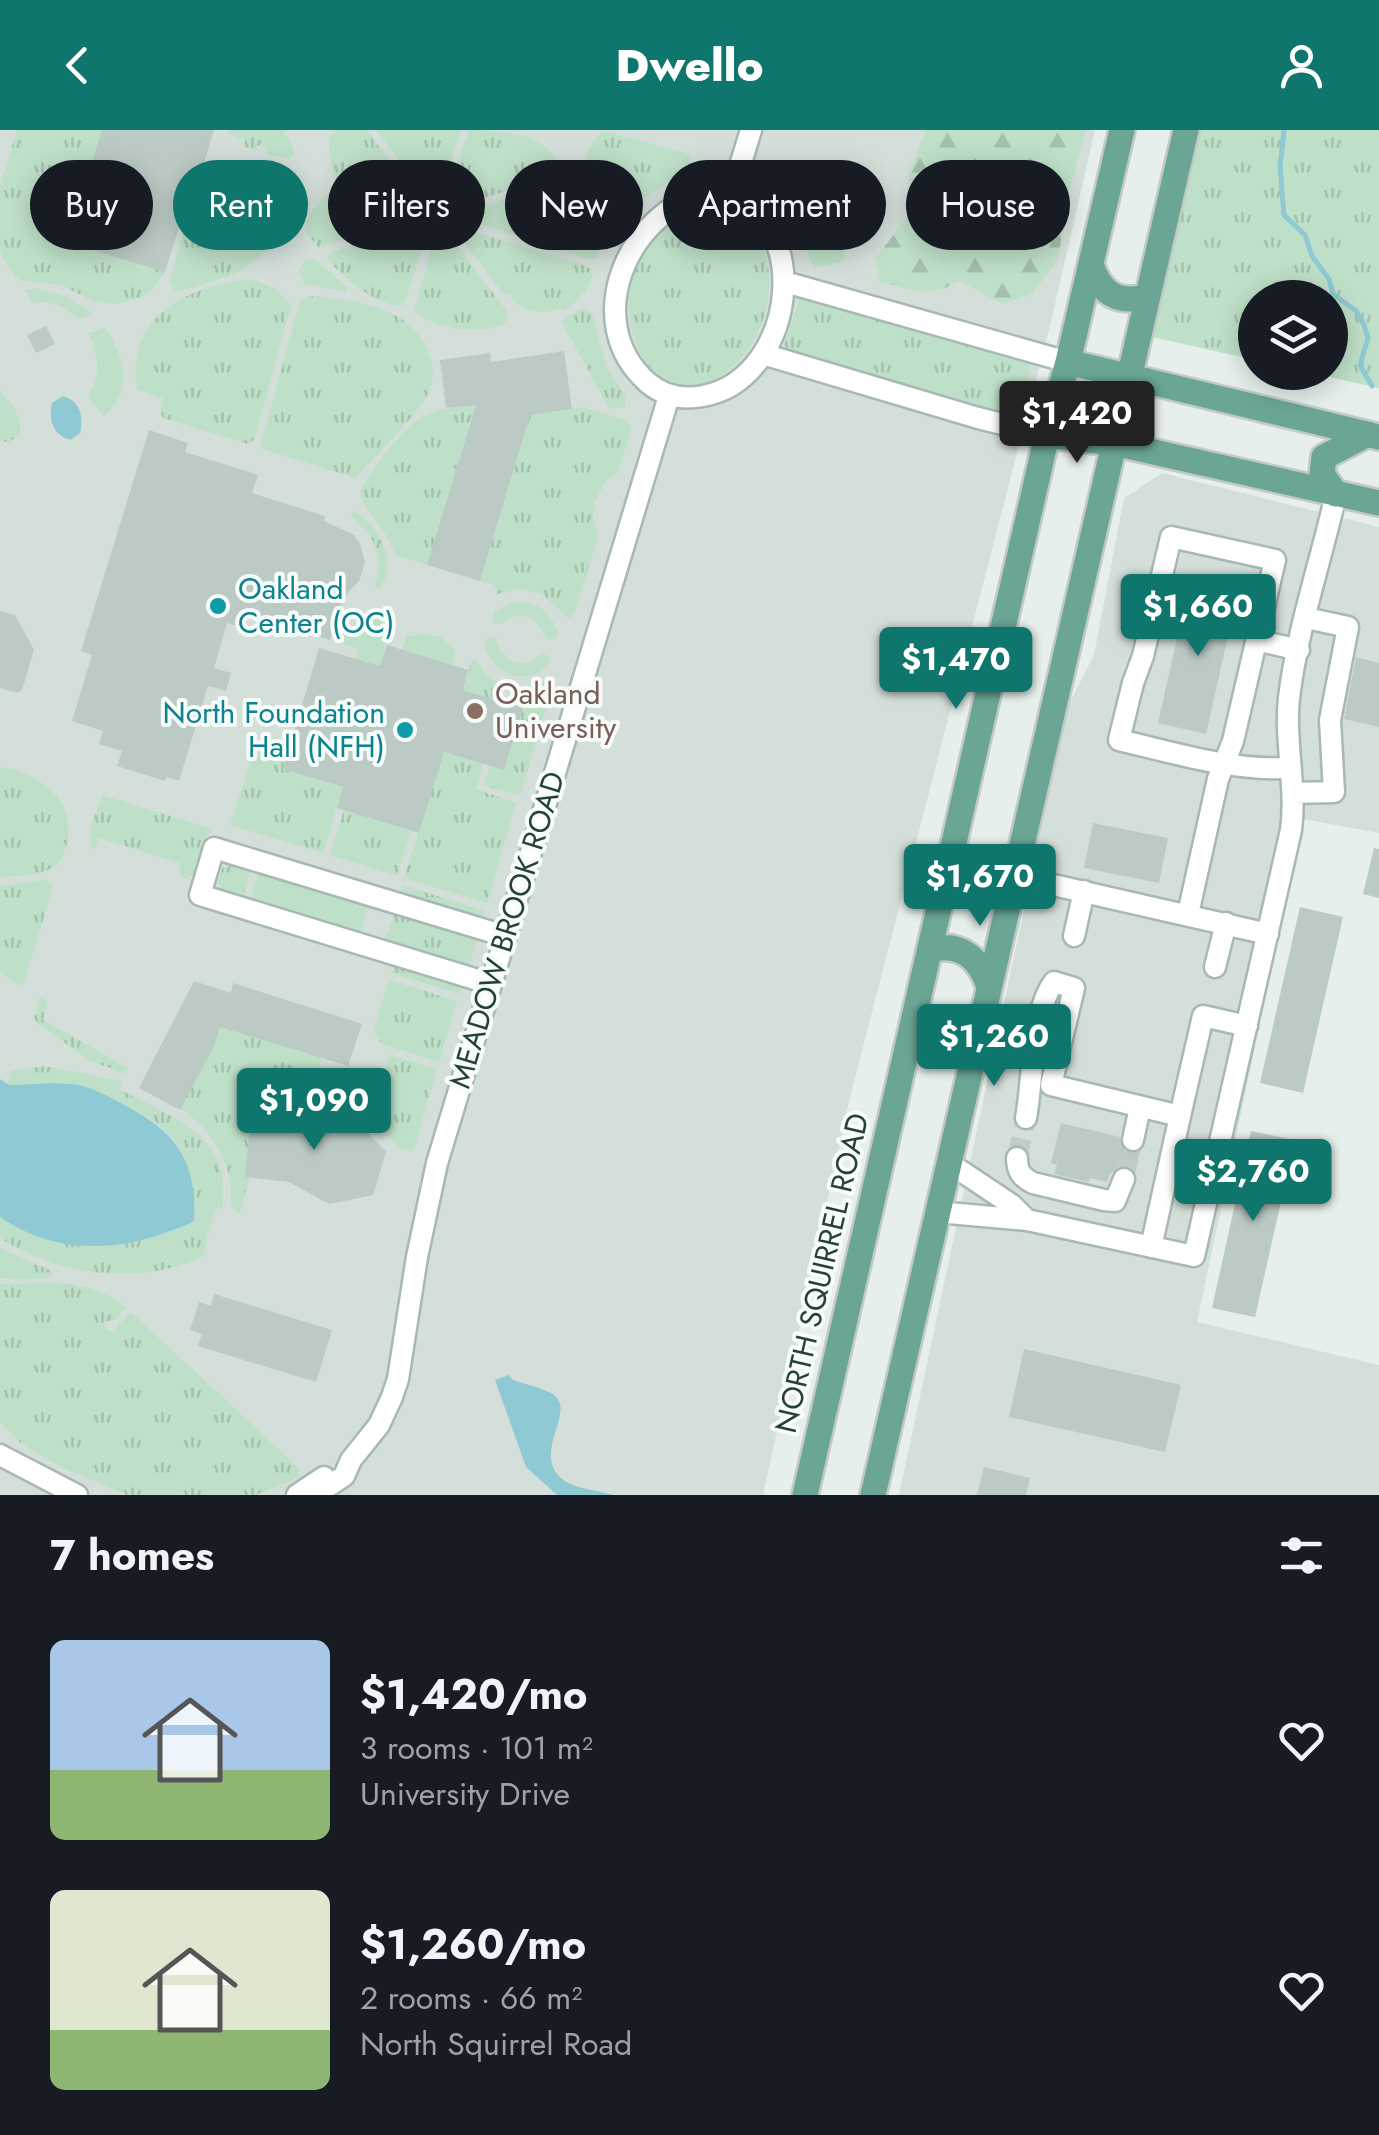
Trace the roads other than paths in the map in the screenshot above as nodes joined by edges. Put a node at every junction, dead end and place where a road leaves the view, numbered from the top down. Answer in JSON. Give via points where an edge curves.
{"nodes":[{"id":1,"x":751,"y":130,"type":"edge"},
{"id":2,"x":1122,"y":130,"type":"edge"},
{"id":3,"x":1186,"y":130,"type":"edge"},
{"id":4,"x":742,"y":160,"type":"edge"},
{"id":5,"x":663,"y":213,"type":"edge"},
{"id":6,"x":778,"y":250,"type":"edge"},
{"id":7,"x":1091,"y":264,"type":"junction"},
{"id":8,"x":785,"y":282,"type":"junction"},
{"id":9,"x":1147,"y":297,"type":"junction"},
{"id":10,"x":763,"y":354,"type":"junction"},
{"id":11,"x":1068,"y":362,"type":"junction"},
{"id":12,"x":1128,"y":378,"type":"junction"},
{"id":13,"x":669,"y":396,"type":"junction"},
{"id":14,"x":1048,"y":435,"type":"junction"},
{"id":15,"x":1374,"y":435,"type":"edge"},
{"id":16,"x":1114,"y":443,"type":"junction"},
{"id":17,"x":1336,"y":494,"type":"junction"},
{"id":18,"x":1379,"y":503,"type":"edge"},
{"id":19,"x":1306,"y":618,"type":"junction"},
{"id":20,"x":1256,"y":640,"type":"junction"},
{"id":21,"x":1299,"y":650,"type":"junction"},
{"id":22,"x":1225,"y":764,"type":"junction"},
{"id":23,"x":1289,"y":768,"type":"junction"},
{"id":24,"x":1293,"y":792,"type":"junction"},
{"id":25,"x":952,"y":855,"type":"junction"},
{"id":26,"x":1013,"y":882,"type":"junction"},
{"id":27,"x":1084,"y":892,"type":"junction"},
{"id":28,"x":1188,"y":914,"type":"junction"},
{"id":29,"x":1226,"y":924,"type":"junction"},
{"id":30,"x":1268,"y":934,"type":"junction"},
{"id":31,"x":506,"y":936,"type":"junction"},
{"id":32,"x":1074,"y":936,"type":"dead end"},
{"id":33,"x":930,"y":950,"type":"junction"},
{"id":34,"x":1215,"y":968,"type":"dead end"},
{"id":35,"x":491,"y":984,"type":"junction"},
{"id":36,"x":990,"y":987,"type":"junction"},
{"id":37,"x":1247,"y":1026,"type":"junction"},
{"id":38,"x":1140,"y":1106,"type":"junction"},
{"id":39,"x":1180,"y":1116,"type":"junction"},
{"id":40,"x":1026,"y":1118,"type":"tunnel mouth"},
{"id":41,"x":1132,"y":1140,"type":"tunnel mouth"},
{"id":42,"x":1018,"y":1158,"type":"dead end"},
{"id":43,"x":949,"y":1163,"type":"junction"},
{"id":44,"x":1124,"y":1179,"type":"dead end"},
{"id":45,"x":938,"y":1212,"type":"junction"},
{"id":46,"x":1028,"y":1220,"type":"junction"},
{"id":47,"x":1150,"y":1246,"type":"junction"},
{"id":48,"x":0,"y":1455,"type":"edge"},
{"id":49,"x":351,"y":1460,"type":"junction"},
{"id":50,"x":812,"y":1488,"type":"edge"},
{"id":51,"x":77,"y":1495,"type":"edge"},
{"id":52,"x":296,"y":1495,"type":"edge"},
{"id":53,"x":315,"y":1495,"type":"edge"},
{"id":54,"x":873,"y":1495,"type":"edge"}],
"edges":[{"from":1,"to":4,"type":"street"},
{"from":2,"to":7,"type":"main road","name":"NORTH SQUIRREL ROAD"},
{"from":3,"to":9,"type":"main road"},
{"from":5,"to":13,"type":"street","via":[[638,236],[622,274],[616,316],[626,357]]},
{"from":6,"to":8,"type":"street"},
{"from":7,"to":9,"type":"main road","via":[[1108,294]]},
{"from":7,"to":11,"type":"main road","name":"NORTH SQUIRREL ROAD"},
{"from":8,"to":10,"type":"street"},
{"from":8,"to":11,"type":"street"},
{"from":9,"to":12,"type":"main road"},
{"from":10,"to":13,"type":"street","via":[[730,386],[690,398]]},
{"from":10,"to":14,"type":"street"},
{"from":11,"to":12,"type":"main road"},
{"from":11,"to":14,"type":"main road","name":"NORTH SQUIRREL ROAD"},
{"from":12,"to":15,"type":"main road"},
{"from":12,"to":16,"type":"main road"},
{"from":13,"to":31,"type":"street","name":"MEADOW BROOK ROAD"},
{"from":14,"to":16,"type":"main road"},
{"from":14,"to":25,"type":"main road","name":"NORTH SQUIRREL ROAD"},
{"from":15,"to":17,"type":"main road","via":[[1324,457],[1322,474]]},
{"from":16,"to":17,"type":"main road"},
{"from":16,"to":26,"type":"main road"},
{"from":17,"to":18,"type":"main road"},
{"from":17,"to":19,"type":"street"},
{"from":19,"to":21,"type":"street"},
{"from":19,"to":24,"type":"street","via":[[1348,627],[1330,720],[1334,792]]},
{"from":20,"to":21,"type":"street"},
{"from":20,"to":22,"type":"street"},
{"from":20,"to":22,"type":"street","via":[[1275,560],[1170,538],[1119,740]]},
{"from":21,"to":23,"type":"street","via":[[1289,699]]},
{"from":22,"to":23,"type":"street"},
{"from":22,"to":28,"type":"street"},
{"from":23,"to":24,"type":"street"},
{"from":24,"to":30,"type":"street"},
{"from":25,"to":26,"type":"main road","via":[[972,884],[992,890]]},
{"from":25,"to":33,"type":"main road","name":"NORTH SQUIRREL ROAD"},
{"from":26,"to":27,"type":"street"},
{"from":26,"to":36,"type":"main road"},
{"from":27,"to":28,"type":"street"},
{"from":27,"to":32,"type":"street"},
{"from":28,"to":29,"type":"street"},
{"from":29,"to":30,"type":"street"},
{"from":29,"to":34,"type":"street"},
{"from":30,"to":37,"type":"street"},
{"from":31,"to":35,"type":"street","name":"MEADOW BROOK ROAD"},
{"from":31,"to":35,"type":"street","via":[[214,848],[200,895]]},
{"from":33,"to":36,"type":"main road","via":[[964,951]]},
{"from":33,"to":50,"type":"main road","name":"NORTH SQUIRREL ROAD"},
{"from":35,"to":49,"type":"street","name":"MEADOW BROOK ROAD","via":[[430,1190],[398,1379],[379,1425]]},
{"from":36,"to":43,"type":"main road"},
{"from":37,"to":39,"type":"street","via":[[1203,1016]]},
{"from":37,"to":47,"type":"street","via":[[1194,1256]]},
{"from":38,"to":39,"type":"street"},
{"from":38,"to":40,"type":"street","via":[[1052,1086],[1074,988],[1054,982],[1046,992]]},
{"from":38,"to":41,"type":"street"},
{"from":39,"to":47,"type":"street"},
{"from":42,"to":44,"type":"street","via":[[1017,1169],[1032,1183],[1104,1200],[1115,1201]]},
{"from":43,"to":45,"type":"main road"},
{"from":43,"to":46,"type":"street"},
{"from":45,"to":46,"type":"street"},
{"from":45,"to":54,"type":"main road"},
{"from":46,"to":47,"type":"street"},
{"from":48,"to":51,"type":"street"},
{"from":49,"to":52,"type":"street","name":"MEADOW BROOK ROAD"},
{"from":49,"to":53,"type":"street","name":"MEADOW BROOK ROAD","via":[[344,1476]]}]}
